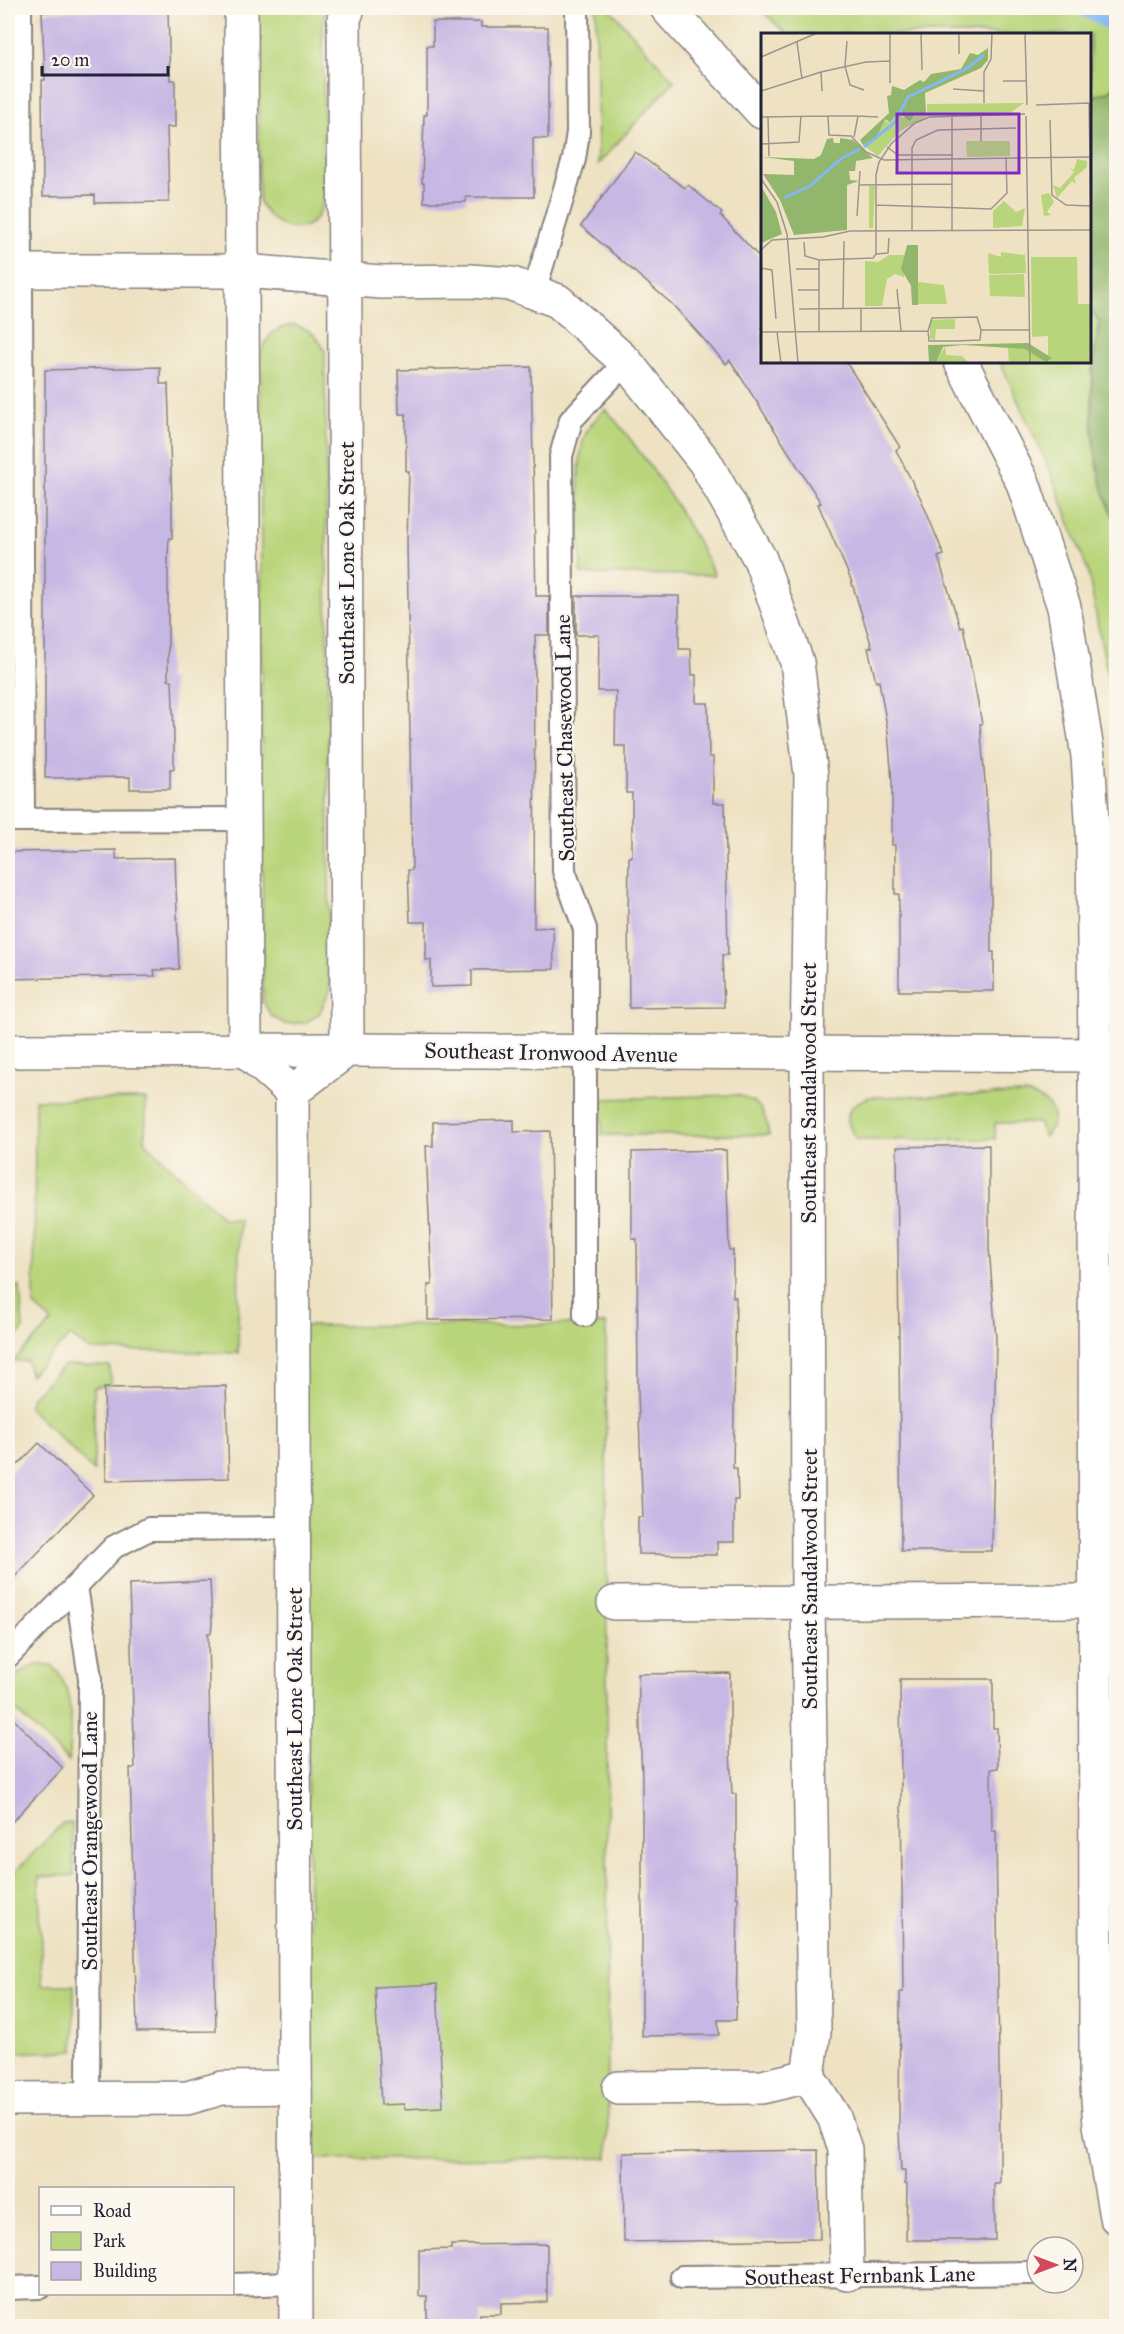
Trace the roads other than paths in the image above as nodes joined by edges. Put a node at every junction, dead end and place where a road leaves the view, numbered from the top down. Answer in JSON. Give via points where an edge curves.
{"nodes":[{"id":1,"x":20,"y":8,"type":"edge"},
{"id":2,"x":241,"y":8,"type":"edge"},
{"id":3,"x":348,"y":8,"type":"edge"},
{"id":4,"x":577,"y":8,"type":"edge"},
{"id":5,"x":668,"y":8,"type":"edge"},
{"id":6,"x":761,"y":111,"type":"edge"},
{"id":7,"x":14,"y":271,"type":"edge"},
{"id":8,"x":243,"y":271,"type":"junction"},
{"id":9,"x":345,"y":279,"type":"junction"},
{"id":10,"x":534,"y":292,"type":"junction"},
{"id":11,"x":626,"y":362,"type":"junction"},
{"id":12,"x":962,"y":363,"type":"edge"},
{"id":13,"x":244,"y":819,"type":"junction"},
{"id":14,"x":15,"y":820,"type":"edge"},
{"id":15,"x":245,"y":1050,"type":"junction"},
{"id":16,"x":347,"y":1050,"type":"junction"},
{"id":17,"x":8,"y":1051,"type":"edge"},
{"id":18,"x":584,"y":1052,"type":"junction"},
{"id":19,"x":807,"y":1055,"type":"junction"},
{"id":20,"x":1095,"y":1055,"type":"junction"},
{"id":21,"x":292,"y":1092,"type":"junction"},
{"id":22,"x":585,"y":1315,"type":"dead end"},
{"id":23,"x":294,"y":1528,"type":"junction"},
{"id":24,"x":76,"y":1586,"type":"junction"},
{"id":25,"x":1097,"y":1601,"type":"junction"},
{"id":26,"x":614,"y":1603,"type":"dead end"},
{"id":27,"x":808,"y":1603,"type":"junction"},
{"id":28,"x":8,"y":1656,"type":"edge"},
{"id":29,"x":808,"y":2076,"type":"junction"},
{"id":30,"x":294,"y":2087,"type":"junction"},
{"id":31,"x":619,"y":2088,"type":"dead end"},
{"id":32,"x":88,"y":2098,"type":"junction"},
{"id":33,"x":8,"y":2099,"type":"edge"},
{"id":34,"x":1116,"y":2217,"type":"edge"},
{"id":35,"x":1025,"y":2273,"type":"edge"},
{"id":36,"x":847,"y":2274,"type":"junction"},
{"id":37,"x":682,"y":2277,"type":"dead end"},
{"id":38,"x":295,"y":2283,"type":"junction"},
{"id":39,"x":234,"y":2284,"type":"edge"},
{"id":40,"x":8,"y":2288,"type":"edge"},
{"id":41,"x":39,"y":2288,"type":"edge"},
{"id":42,"x":296,"y":2326,"type":"edge"}],
"edges":[{"from":1,"to":7,"type":"lane"},
{"from":2,"to":8,"type":"street"},
{"from":3,"to":9,"type":"street","name":"Southeast Lone Oak Street","via":[[344,19]]},
{"from":4,"to":10,"type":"lane","via":[[574,159]]},
{"from":5,"to":6,"type":"street"},
{"from":7,"to":8,"type":"street","name":"Southeast Sandalwood Street"},
{"from":7,"to":14,"type":"lane"},
{"from":8,"to":9,"type":"street","name":"Southeast Sandalwood Street"},
{"from":8,"to":13,"type":"street"},
{"from":9,"to":10,"type":"street","name":"Southeast Sandalwood Street","via":[[470,281],[512,284]]},
{"from":9,"to":16,"type":"street","name":"Southeast Lone Oak Street"},
{"from":10,"to":11,"type":"street","name":"Southeast Sandalwood Street","via":[[558,301]]},
{"from":11,"to":18,"type":"lane","name":"Southeast Chasewood Lane","via":[[572,420],[561,456],[564,871],[585,929]]},
{"from":11,"to":19,"type":"street","name":"Southeast Sandalwood Street","via":[[705,462],[760,559],[797,662],[811,775]]},
{"from":12,"to":20,"type":"street","via":[[1023,483],[1064,607],[1088,756],[1093,834]]},
{"from":13,"to":14,"type":"lane"},
{"from":13,"to":15,"type":"street"},
{"from":15,"to":16,"type":"street","name":"Southeast Ironwood Avenue"},
{"from":15,"to":17,"type":"street","name":"Southeast Ironwood Avenue"},
{"from":15,"to":21,"type":"street"},
{"from":16,"to":18,"type":"street","name":"Southeast Ironwood Avenue"},
{"from":16,"to":21,"type":"street"},
{"from":18,"to":19,"type":"street","name":"Southeast Ironwood Avenue"},
{"from":18,"to":22,"type":"lane","name":"Southeast Chasewood Lane"},
{"from":19,"to":20,"type":"street","name":"Southeast Ironwood Avenue"},
{"from":19,"to":27,"type":"street","name":"Southeast Sandalwood Street"},
{"from":20,"to":25,"type":"street"},
{"from":21,"to":23,"type":"street","name":"Southeast Lone Oak Street"},
{"from":23,"to":24,"type":"lane","via":[[149,1529],[114,1547]]},
{"from":23,"to":30,"type":"street","name":"Southeast Lone Oak Street"},
{"from":24,"to":28,"type":"lane"},
{"from":24,"to":32,"type":"lane","name":"Southeast Orangewood Lane","via":[[90,1678]]},
{"from":25,"to":27,"type":"street"},
{"from":25,"to":34,"type":"street","via":[[1096,2074],[1100,2125]]},
{"from":26,"to":27,"type":"street"},
{"from":27,"to":29,"type":"street","name":"Southeast Sandalwood Street","via":[[814,2032]]},
{"from":29,"to":31,"type":"street","via":[[762,2087]]},
{"from":29,"to":36,"type":"street","via":[[834,2117],[845,2149]]},
{"from":30,"to":32,"type":"street","via":[[222,2088],[186,2098]]},
{"from":30,"to":38,"type":"street","name":"Southeast Lone Oak Street"},
{"from":32,"to":33,"type":"street"},
{"from":35,"to":36,"type":"lane","name":"Southeast Fernbank Lane"},
{"from":36,"to":37,"type":"lane","name":"Southeast Fernbank Lane"},
{"from":38,"to":39,"type":"lane"},
{"from":38,"to":42,"type":"street","name":"Southeast Lone Oak Street"},
{"from":40,"to":41,"type":"lane"}]}
